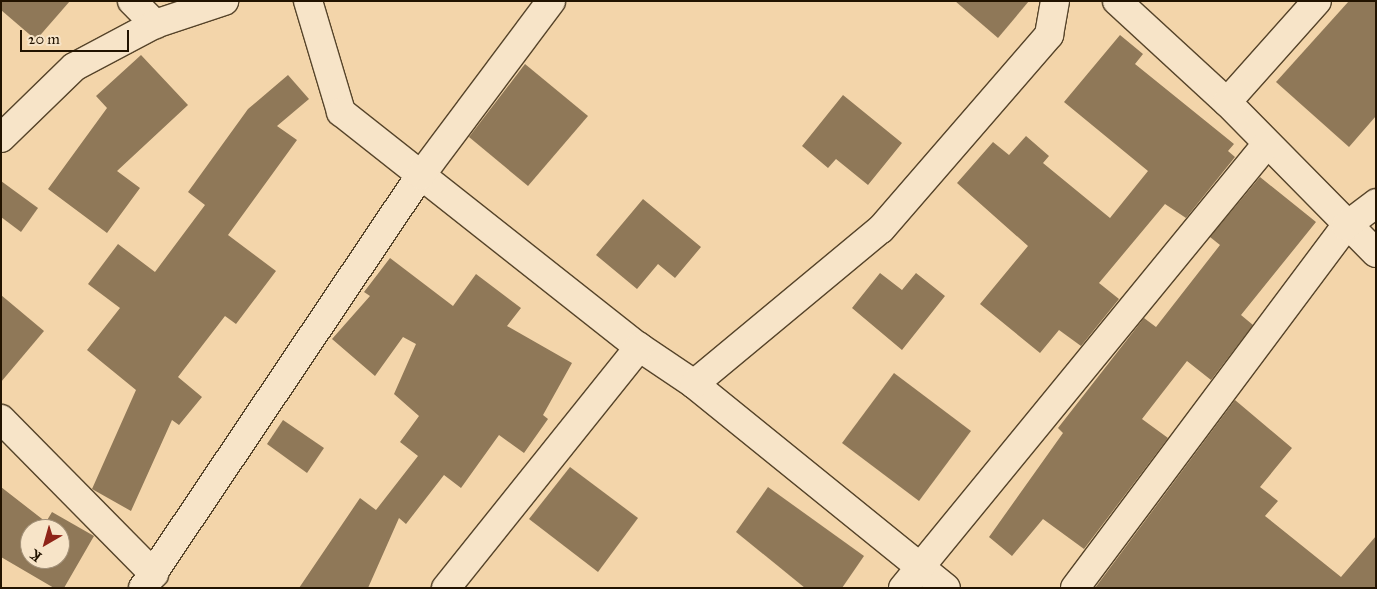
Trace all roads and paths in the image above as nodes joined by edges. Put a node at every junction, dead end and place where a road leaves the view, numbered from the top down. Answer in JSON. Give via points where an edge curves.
{"nodes":[{"id":1,"x":132,"y":1,"type":"edge"},
{"id":2,"x":224,"y":1,"type":"edge"},
{"id":3,"x":308,"y":1,"type":"edge"},
{"id":4,"x":551,"y":1,"type":"edge"},
{"id":5,"x":1055,"y":1,"type":"edge"},
{"id":6,"x":1117,"y":1,"type":"edge"},
{"id":7,"x":1317,"y":1,"type":"edge"},
{"id":8,"x":155,"y":24,"type":"junction"},
{"id":9,"x":1226,"y":102,"type":"junction"},
{"id":10,"x":1,"y":138,"type":"edge"},
{"id":11,"x":1266,"y":146,"type":"junction"},
{"id":12,"x":421,"y":175,"type":"junction"},
{"id":13,"x":1376,"y":203,"type":"edge"},
{"id":14,"x":1346,"y":226,"type":"junction"},
{"id":15,"x":1376,"y":253,"type":"edge"},
{"id":16,"x":639,"y":347,"type":"junction"},
{"id":17,"x":694,"y":384,"type":"junction"},
{"id":18,"x":1,"y":419,"type":"edge"},
{"id":19,"x":911,"y":577,"type":"edge"},
{"id":20,"x":148,"y":581,"type":"edge"},
{"id":21,"x":446,"y":588,"type":"edge"},
{"id":22,"x":946,"y":588,"type":"edge"},
{"id":23,"x":1075,"y":588,"type":"edge"}],
"edges":[{"from":1,"to":8,"type":"street"},
{"from":2,"to":8,"type":"street"},
{"from":3,"to":12,"type":"street","via":[[341,112]]},
{"from":4,"to":12,"type":"street"},
{"from":5,"to":17,"type":"street","via":[[1049,34],[881,229]]},
{"from":6,"to":9,"type":"street"},
{"from":7,"to":9,"type":"street"},
{"from":8,"to":10,"type":"street","via":[[74,67]]},
{"from":9,"to":11,"type":"street"},
{"from":11,"to":14,"type":"street"},
{"from":11,"to":19,"type":"street"},
{"from":12,"to":16,"type":"street"},
{"from":12,"to":20,"type":"street"},
{"from":13,"to":14,"type":"street"},
{"from":14,"to":15,"type":"street"},
{"from":14,"to":23,"type":"street"},
{"from":16,"to":17,"type":"street"},
{"from":16,"to":21,"type":"street"},
{"from":17,"to":19,"type":"street"},
{"from":18,"to":20,"type":"street"},
{"from":19,"to":22,"type":"street"}]}
